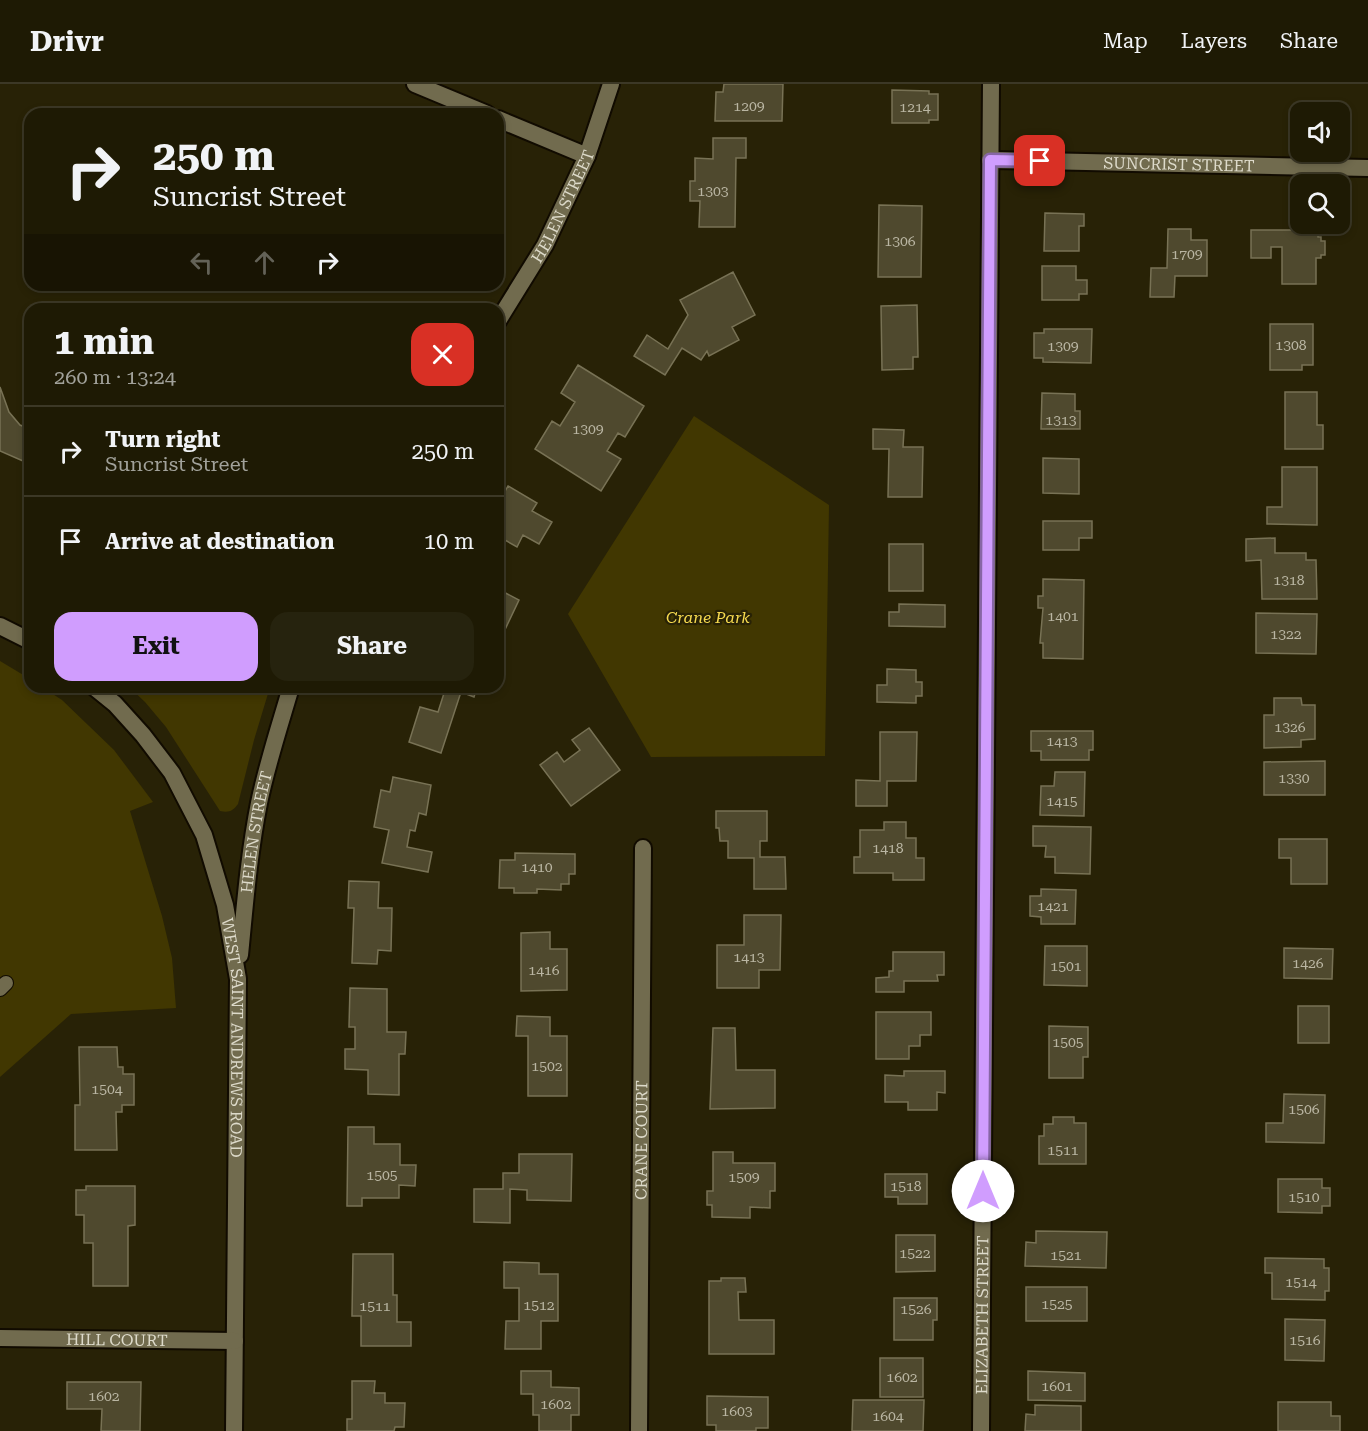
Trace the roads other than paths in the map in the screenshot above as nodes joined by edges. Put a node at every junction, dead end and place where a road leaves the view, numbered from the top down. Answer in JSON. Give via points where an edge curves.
{"nodes":[{"id":1,"x":415,"y":84,"type":"edge"},
{"id":2,"x":611,"y":84,"type":"edge"},
{"id":3,"x":991,"y":84,"type":"edge"},
{"id":4,"x":473,"y":108,"type":"edge"},
{"id":5,"x":504,"y":121,"type":"edge"},
{"id":6,"x":587,"y":156,"type":"junction"},
{"id":7,"x":990,"y":160,"type":"junction"},
{"id":8,"x":1368,"y":168,"type":"edge"},
{"id":9,"x":504,"y":311,"type":"edge"},
{"id":10,"x":0,"y":626,"type":"edge"},
{"id":11,"x":24,"y":635,"type":"edge"},
{"id":12,"x":101,"y":693,"type":"edge"},
{"id":13,"x":289,"y":693,"type":"edge"},
{"id":14,"x":643,"y":848,"type":"dead end"},
{"id":15,"x":238,"y":979,"type":"junction"},
{"id":16,"x":0,"y":1338,"type":"edge"},
{"id":17,"x":235,"y":1341,"type":"junction"},
{"id":18,"x":234,"y":1431,"type":"edge"},
{"id":19,"x":639,"y":1431,"type":"edge"},
{"id":20,"x":981,"y":1431,"type":"edge"}],
"edges":[{"from":1,"to":4,"type":"street"},
{"from":2,"to":6,"type":"street","name":"HELEN STREET"},
{"from":3,"to":7,"type":"street","name":"ELIZABETH STREET"},
{"from":5,"to":6,"type":"street"},
{"from":6,"to":9,"type":"street","name":"HELEN STREET","via":[[545,245]]},
{"from":7,"to":8,"type":"street","name":"SUNCRIST STREET"},
{"from":7,"to":20,"type":"street","name":"ELIZABETH STREET"},
{"from":10,"to":11,"type":"street"},
{"from":12,"to":15,"type":"street","name":"WEST SAINT ANDREWS ROAD","via":[[143,735],[172,773],[204,835],[225,904]]},
{"from":13,"to":15,"type":"street","name":"HELEN STREET","via":[[259,802]]},
{"from":14,"to":19,"type":"street","name":"CRANE COURT"},
{"from":15,"to":17,"type":"street","name":"WEST SAINT ANDREWS ROAD"},
{"from":16,"to":17,"type":"street","name":"HILL COURT"},
{"from":17,"to":18,"type":"street","name":"WEST SAINT ANDREWS ROAD"}]}
